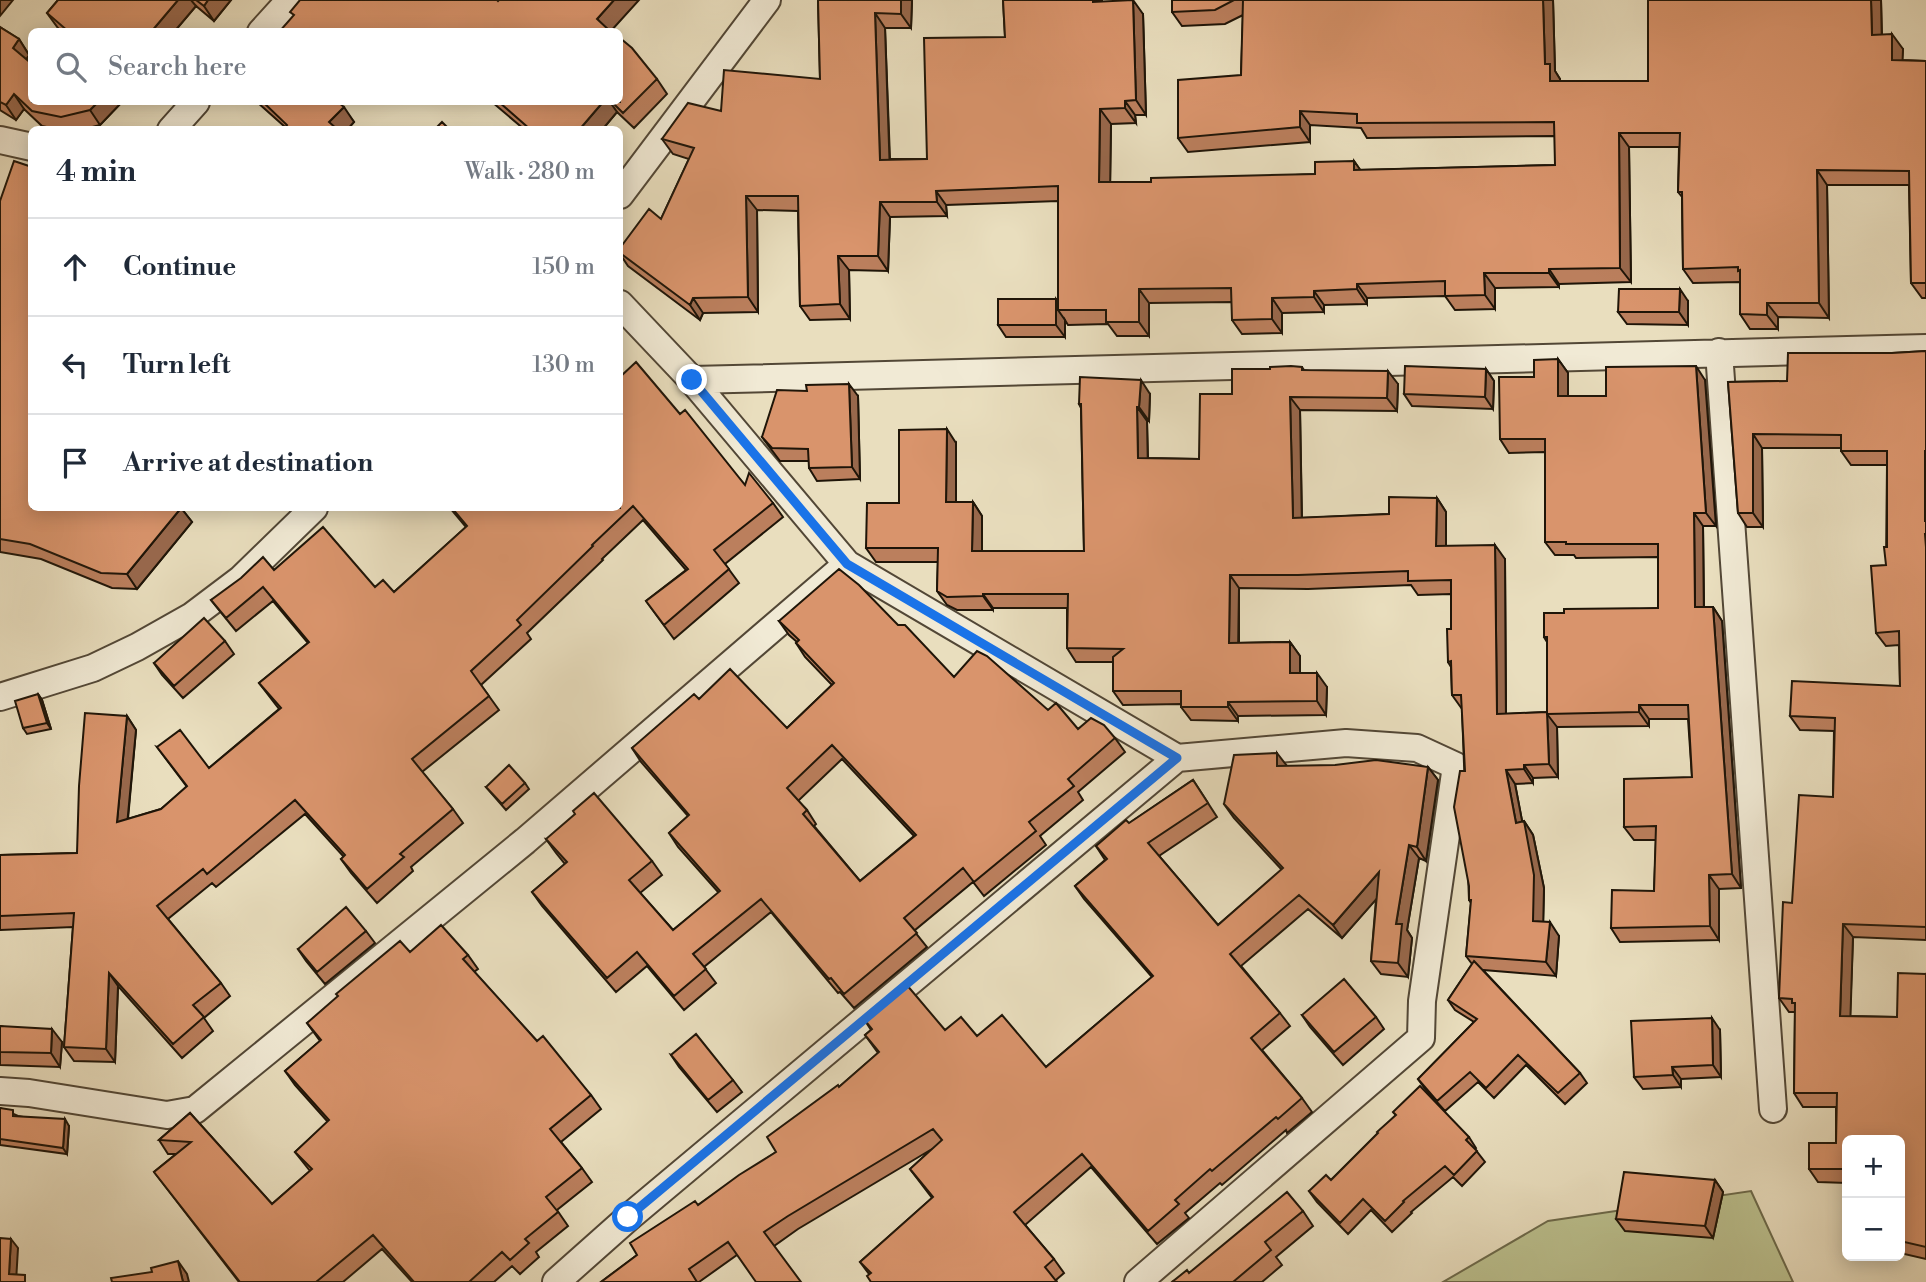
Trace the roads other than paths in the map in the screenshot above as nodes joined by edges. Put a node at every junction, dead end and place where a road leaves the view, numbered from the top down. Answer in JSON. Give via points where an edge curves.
{"nodes":[{"id":1,"x":289,"y":0,"type":"edge"},
{"id":2,"x":766,"y":0,"type":"edge"},
{"id":3,"x":264,"y":28,"type":"edge"},
{"id":4,"x":193,"y":105,"type":"edge"},
{"id":5,"x":175,"y":126,"type":"edge"},
{"id":6,"x":0,"y":140,"type":"edge"},
{"id":7,"x":28,"y":146,"type":"edge"},
{"id":8,"x":623,"y":191,"type":"edge"},
{"id":9,"x":623,"y":307,"type":"edge"},
{"id":10,"x":1926,"y":348,"type":"edge"},
{"id":11,"x":1719,"y":352,"type":"junction"},
{"id":12,"x":692,"y":380,"type":"junction"},
{"id":13,"x":311,"y":511,"type":"edge"},
{"id":14,"x":847,"y":564,"type":"junction"},
{"id":15,"x":0,"y":697,"type":"edge"},
{"id":16,"x":1177,"y":758,"type":"junction"},
{"id":17,"x":0,"y":1091,"type":"edge"},
{"id":18,"x":1773,"y":1109,"type":"dead end"},
{"id":19,"x":556,"y":1282,"type":"edge"},
{"id":20,"x":1138,"y":1282,"type":"edge"}],
"edges":[{"from":1,"to":3,"type":"street"},
{"from":2,"to":8,"type":"street"},
{"from":4,"to":5,"type":"street"},
{"from":6,"to":7,"type":"street"},
{"from":9,"to":12,"type":"street"},
{"from":10,"to":11,"type":"street"},
{"from":11,"to":12,"type":"street"},
{"from":11,"to":18,"type":"street"},
{"from":12,"to":14,"type":"street"},
{"from":13,"to":15,"type":"street","via":[[240,579],[192,616],[93,668]]},
{"from":14,"to":16,"type":"street"},
{"from":14,"to":17,"type":"street","via":[[525,841],[195,1110],[167,1115]]},
{"from":16,"to":19,"type":"street"},
{"from":16,"to":20,"type":"street","via":[[1346,743],[1417,748],[1456,766],[1422,1000],[1421,1038]]}]}
